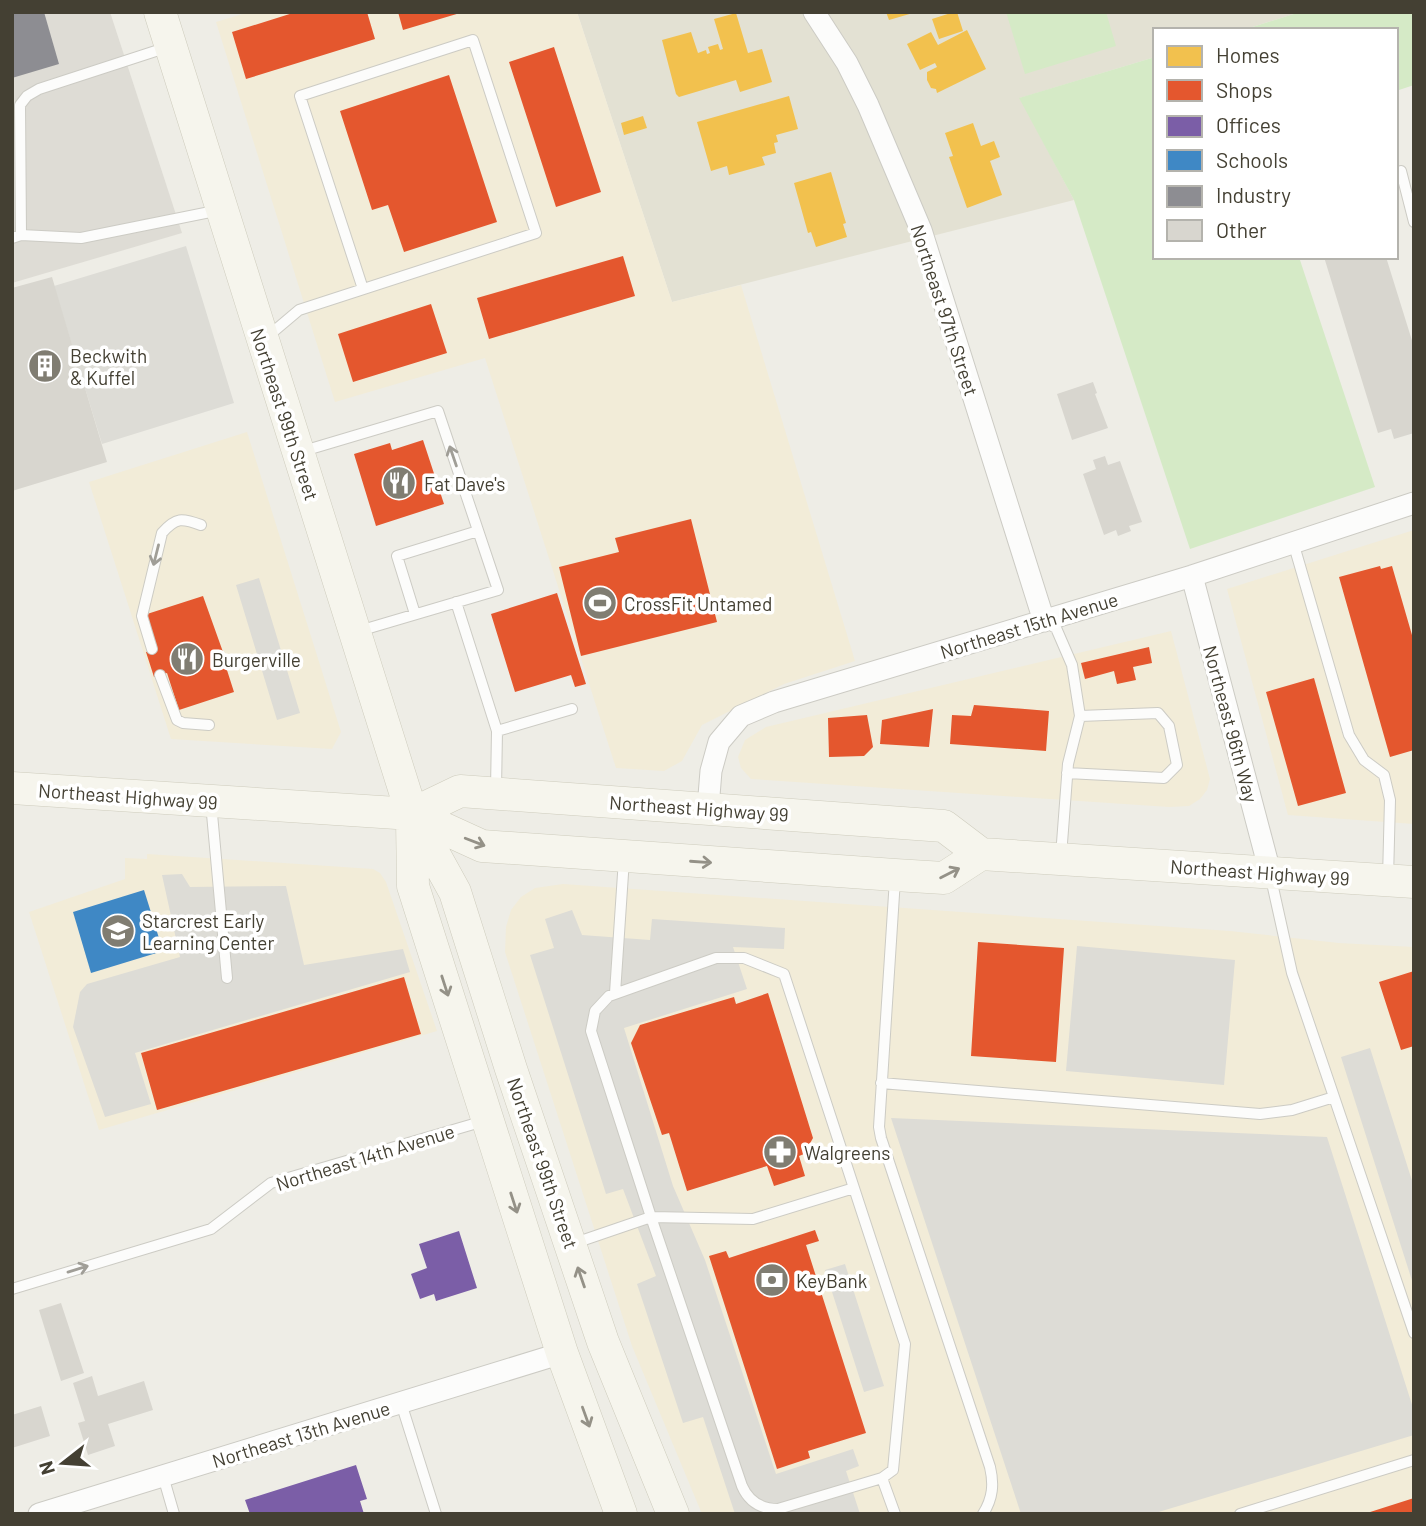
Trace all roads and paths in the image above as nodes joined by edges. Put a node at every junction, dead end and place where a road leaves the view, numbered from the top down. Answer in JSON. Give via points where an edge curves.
{"nodes":[{"id":1,"x":160,"y":12,"type":"edge"},
{"id":2,"x":814,"y":12,"type":"edge"},
{"id":3,"x":170,"y":46,"type":"junction"},
{"id":4,"x":1401,"y":171,"type":"dead end"},
{"id":5,"x":222,"y":210,"type":"junction"},
{"id":6,"x":1414,"y":222,"type":"edge"},
{"id":7,"x":17,"y":236,"type":"edge"},
{"id":8,"x":363,"y":289,"type":"junction"},
{"id":9,"x":262,"y":341,"type":"junction"},
{"id":10,"x":298,"y":453,"type":"junction"},
{"id":11,"x":1414,"y":503,"type":"edge"},
{"id":12,"x":201,"y":525,"type":"dead end"},
{"id":13,"x":478,"y":531,"type":"junction"},
{"id":14,"x":1293,"y":542,"type":"junction"},
{"id":15,"x":1192,"y":576,"type":"junction"},
{"id":16,"x":456,"y":603,"type":"junction"},
{"id":17,"x":415,"y":614,"type":"junction"},
{"id":18,"x":1044,"y":621,"type":"junction"},
{"id":19,"x":355,"y":632,"type":"junction"},
{"id":20,"x":152,"y":649,"type":"dead end"},
{"id":21,"x":160,"y":675,"type":"dead end"},
{"id":22,"x":572,"y":709,"type":"dead end"},
{"id":23,"x":1080,"y":716,"type":"junction"},
{"id":24,"x":209,"y":725,"type":"dead end"},
{"id":25,"x":497,"y":731,"type":"junction"},
{"id":26,"x":1067,"y":774,"type":"junction"},
{"id":27,"x":12,"y":788,"type":"edge"},
{"id":28,"x":496,"y":793,"type":"junction"},
{"id":29,"x":211,"y":802,"type":"junction"},
{"id":30,"x":708,"y":808,"type":"junction"},
{"id":31,"x":412,"y":814,"type":"junction"},
{"id":32,"x":981,"y":854,"type":"junction"},
{"id":33,"x":624,"y":856,"type":"junction"},
{"id":34,"x":1061,"y":859,"type":"junction"},
{"id":35,"x":1270,"y":872,"type":"junction"},
{"id":36,"x":895,"y":875,"type":"junction"},
{"id":37,"x":1401,"y":881,"type":"edge"},
{"id":38,"x":227,"y":978,"type":"dead end"},
{"id":39,"x":615,"y":993,"type":"junction"},
{"id":40,"x":881,"y":1083,"type":"junction"},
{"id":41,"x":1334,"y":1097,"type":"junction"},
{"id":42,"x":488,"y":1120,"type":"junction"},
{"id":43,"x":854,"y":1188,"type":"junction"},
{"id":44,"x":651,"y":1217,"type":"junction"},
{"id":45,"x":570,"y":1244,"type":"junction"},
{"id":46,"x":12,"y":1289,"type":"edge"},
{"id":47,"x":1414,"y":1333,"type":"edge"},
{"id":48,"x":562,"y":1353,"type":"junction"},
{"id":49,"x":401,"y":1403,"type":"junction"},
{"id":50,"x":1414,"y":1460,"type":"edge"},
{"id":51,"x":163,"y":1476,"type":"junction"},
{"id":52,"x":882,"y":1478,"type":"junction"},
{"id":53,"x":39,"y":1514,"type":"edge"},
{"id":54,"x":174,"y":1514,"type":"edge"},
{"id":55,"x":436,"y":1514,"type":"edge"},
{"id":56,"x":621,"y":1514,"type":"edge"},
{"id":57,"x":649,"y":1514,"type":"edge"},
{"id":58,"x":673,"y":1514,"type":"edge"},
{"id":59,"x":895,"y":1514,"type":"edge"},
{"id":60,"x":983,"y":1514,"type":"edge"},
{"id":61,"x":1240,"y":1514,"type":"edge"}],
"edges":[{"from":1,"to":3,"type":"main road","name":"Northeast 99th Street"},
{"from":2,"to":18,"type":"street","name":"Northeast 97th Street","via":[[869,105],[920,230]]},
{"from":3,"to":5,"type":"main road","name":"Northeast 99th Street"},
{"from":3,"to":7,"type":"lane","via":[[27,96],[20,106]]},
{"from":4,"to":6,"type":"lane"},
{"from":5,"to":7,"type":"lane","via":[[80,238]]},
{"from":5,"to":9,"type":"main road","name":"Northeast 99th Street"},
{"from":8,"to":8,"type":"lane","via":[[536,233],[473,40],[300,96]]},
{"from":8,"to":9,"type":"lane","via":[[299,310]]},
{"from":9,"to":10,"type":"main road","name":"Northeast 99th Street"},
{"from":13,"to":10,"type":"lane","one_way":true,"via":[[438,411]]},
{"from":10,"to":19,"type":"main road","name":"Northeast 99th Street"},
{"from":11,"to":14,"type":"street","name":"Northeast 15th Avenue"},
{"from":12,"to":20,"type":"lane","one_way":true,"via":[[184,519],[171,523],[162,533],[142,616]]},
{"from":13,"to":16,"type":"lane","via":[[498,590]]},
{"from":13,"to":17,"type":"lane","via":[[397,556]]},
{"from":14,"to":15,"type":"street","name":"Northeast 15th Avenue"},
{"from":14,"to":37,"type":"lane","via":[[1349,736],[1364,760],[1384,775]]},
{"from":15,"to":18,"type":"street","name":"Northeast 15th Avenue"},
{"from":15,"to":35,"type":"street","name":"Northeast 96th Way"},
{"from":16,"to":17,"type":"lane"},
{"from":16,"to":25,"type":"lane"},
{"from":17,"to":19,"type":"lane"},
{"from":18,"to":23,"type":"lane","via":[[1056,628],[1072,665]]},
{"from":18,"to":30,"type":"street","name":"Northeast 15th Avenue","via":[[741,716],[719,742]]},
{"from":19,"to":31,"type":"main road","name":"Northeast 99th Street"},
{"from":21,"to":24,"type":"lane","via":[[177,720]]},
{"from":22,"to":25,"type":"lane"},
{"from":23,"to":26,"type":"lane"},
{"from":23,"to":26,"type":"lane","via":[[1158,713],[1169,726],[1177,765],[1164,778]]},
{"from":25,"to":28,"type":"lane"},
{"from":26,"to":34,"type":"lane"},
{"from":27,"to":29,"type":"main road","name":"Northeast Highway 99"},
{"from":28,"to":30,"type":"main road","name":"Northeast Highway 99"},
{"from":28,"to":31,"type":"main road","name":"Northeast Highway 99","via":[[460,791]]},
{"from":29,"to":31,"type":"main road","name":"Northeast Highway 99"},
{"from":29,"to":38,"type":"lane"},
{"from":30,"to":32,"type":"main road","name":"Northeast Highway 99","via":[[944,826]]},
{"from":31,"to":33,"type":"main road","name":"Northeast Highway 99","one_way":true,"via":[[482,846]]},
{"from":31,"to":42,"type":"main road","name":"Northeast 99th Street","one_way":true,"via":[[413,886]]},
{"from":31,"to":45,"type":"main road","name":"Northeast 99th Street","via":[[455,892]]},
{"from":32,"to":34,"type":"main road","name":"Northeast Highway 99"},
{"from":36,"to":32,"type":"main road","name":"Northeast Highway 99","one_way":true,"via":[[944,878]]},
{"from":33,"to":36,"type":"main road","name":"Northeast Highway 99","one_way":true},
{"from":33,"to":39,"type":"lane"},
{"from":34,"to":35,"type":"main road","name":"Northeast Highway 99"},
{"from":35,"to":37,"type":"main road","name":"Northeast Highway 99"},
{"from":35,"to":41,"type":"lane","via":[[1292,973]]},
{"from":36,"to":40,"type":"lane"},
{"from":39,"to":43,"type":"lane","via":[[716,958],[744,958],[784,974]]},
{"from":39,"to":44,"type":"lane","via":[[598,1005],[592,1031]]},
{"from":40,"to":41,"type":"lane","via":[[1260,1114],[1292,1111]]},
{"from":40,"to":60,"type":"lane","via":[[881,1138],[990,1467],[993,1488]]},
{"from":41,"to":47,"type":"lane"},
{"from":46,"to":42,"type":"lane","name":"Northeast 14th Avenue","one_way":true,"via":[[211,1229],[271,1183]]},
{"from":42,"to":48,"type":"main road","name":"Northeast 99th Street","one_way":true},
{"from":43,"to":44,"type":"lane","via":[[754,1219]]},
{"from":43,"to":52,"type":"lane","via":[[905,1344],[893,1470]]},
{"from":44,"to":45,"type":"lane"},
{"from":44,"to":52,"type":"lane","via":[[749,1498],[763,1507],[778,1508]]},
{"from":58,"to":45,"type":"main road","name":"Northeast 99th Street","one_way":true,"via":[[603,1342]]},
{"from":48,"to":49,"type":"street","name":"Northeast 13th Avenue"},
{"from":48,"to":56,"type":"main road","name":"Northeast 99th Street","one_way":true},
{"from":48,"to":57,"type":"main road","via":[[601,1385]]},
{"from":49,"to":51,"type":"street","name":"Northeast 13th Avenue"},
{"from":49,"to":55,"type":"lane"},
{"from":50,"to":61,"type":"lane"},
{"from":51,"to":53,"type":"street","name":"Northeast 13th Avenue"},
{"from":51,"to":54,"type":"lane"},
{"from":52,"to":59,"type":"lane"}]}
